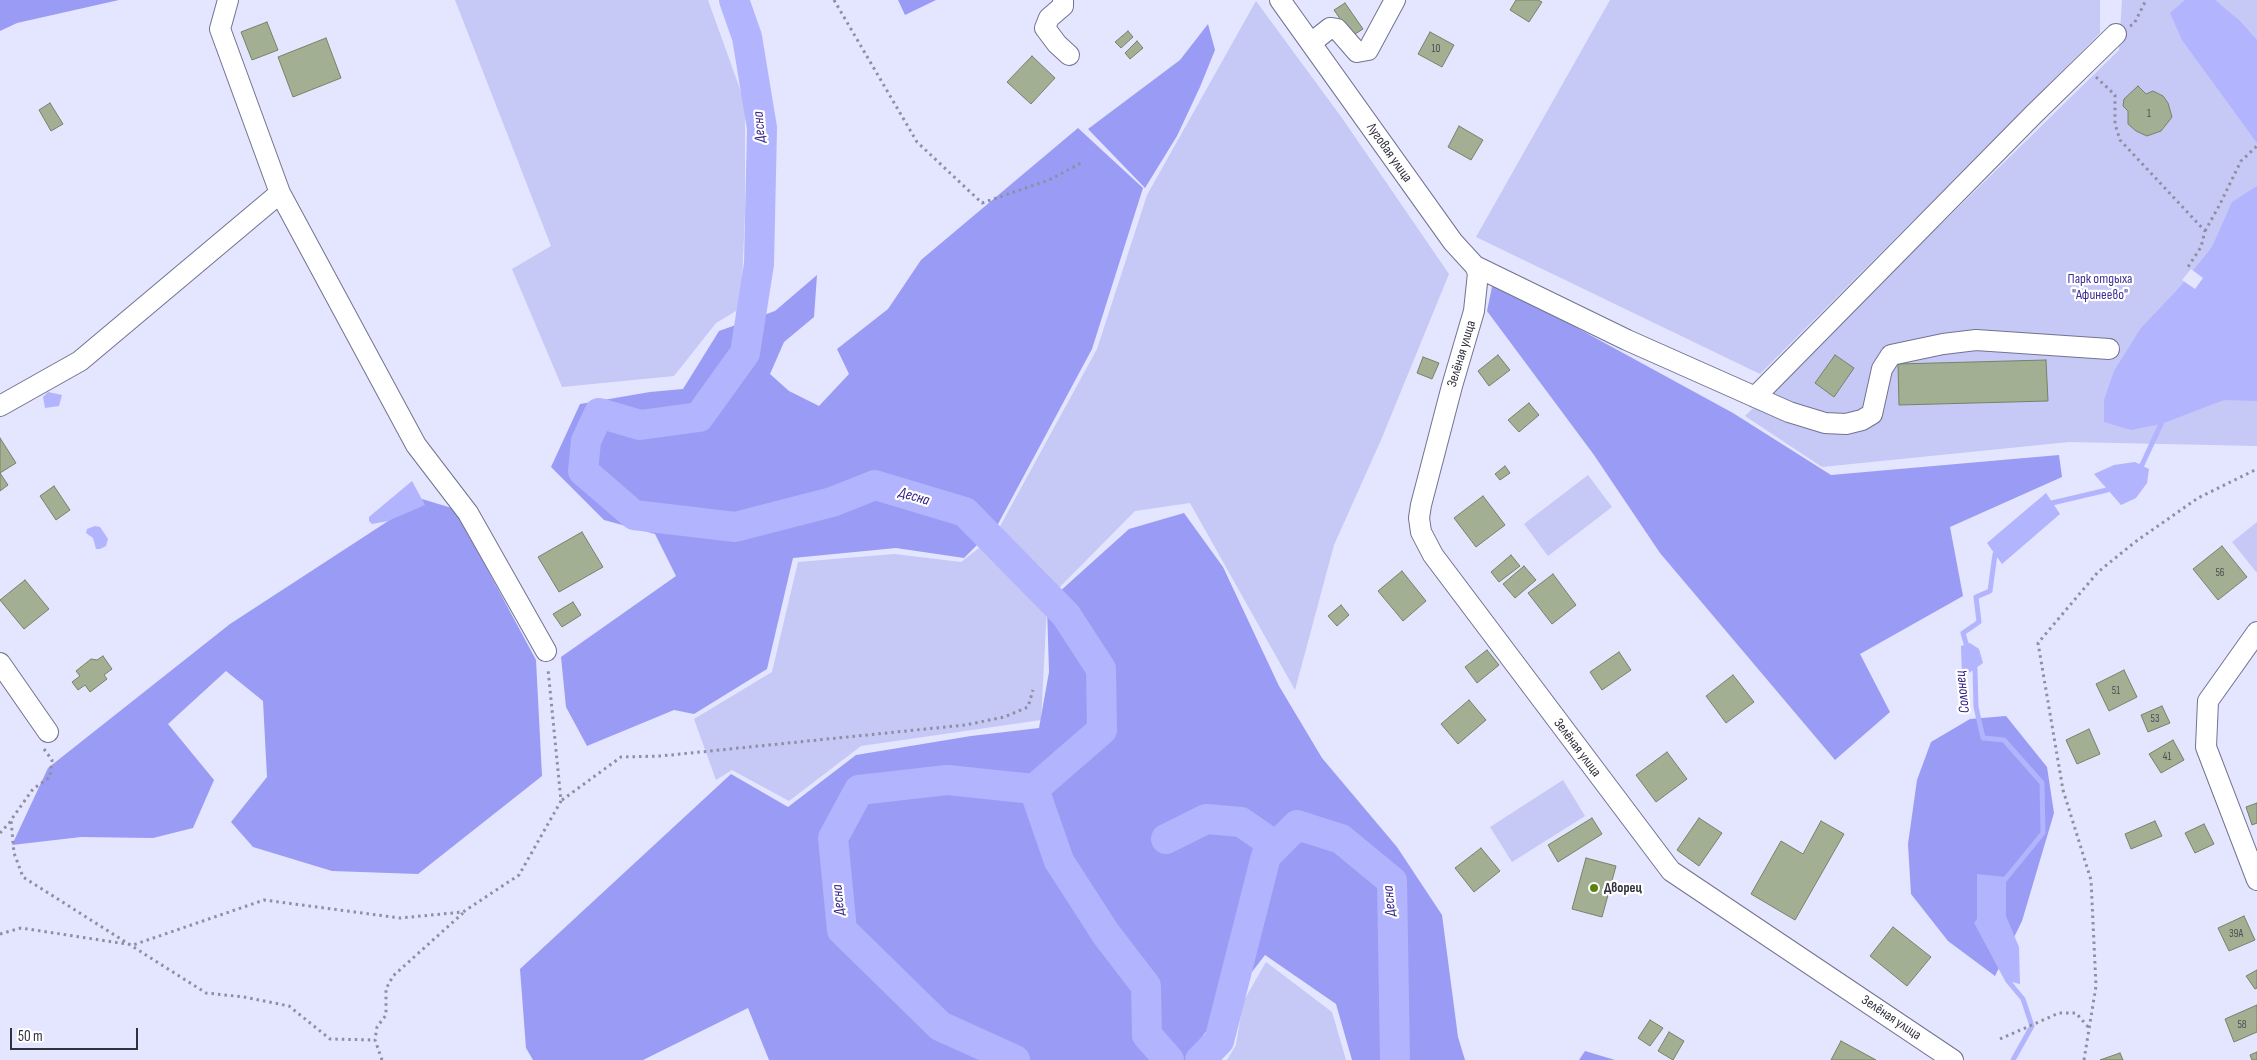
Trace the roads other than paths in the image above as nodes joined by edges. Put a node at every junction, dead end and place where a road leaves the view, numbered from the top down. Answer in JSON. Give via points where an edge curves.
{"nodes":[{"id":1,"x":228,"y":0,"type":"edge"},
{"id":2,"x":1063,"y":0,"type":"edge"},
{"id":3,"x":1280,"y":0,"type":"edge"},
{"id":4,"x":1395,"y":0,"type":"edge"},
{"id":5,"x":2116,"y":34,"type":"road end"},
{"id":6,"x":1311,"y":43,"type":"junction"},
{"id":7,"x":1069,"y":55,"type":"dead end"},
{"id":8,"x":280,"y":193,"type":"junction"},
{"id":9,"x":1475,"y":266,"type":"junction"},
{"id":10,"x":2109,"y":349,"type":"dead end"},
{"id":11,"x":1755,"y":397,"type":"junction"},
{"id":12,"x":0,"y":406,"type":"edge"},
{"id":13,"x":2257,"y":632,"type":"edge"},
{"id":14,"x":546,"y":651,"type":"road end"},
{"id":15,"x":0,"y":663,"type":"edge"},
{"id":16,"x":45,"y":739,"type":"road end"},
{"id":17,"x":2257,"y":880,"type":"edge"},
{"id":18,"x":1953,"y":1060,"type":"edge"}],
"edges":[{"from":1,"to":8,"type":"street","via":[[220,29]]},
{"from":2,"to":7,"type":"street","via":[[1063,6],[1049,18],[1045,28]]},
{"from":3,"to":6,"type":"street","name":"Луговая улица"},
{"from":4,"to":6,"type":"street","via":[[1368,50],[1357,52],[1337,29],[1330,28]]},
{"from":5,"to":11,"type":"street"},
{"from":6,"to":9,"type":"street","name":"Луговая улица","via":[[1452,242]]},
{"from":8,"to":12,"type":"street","via":[[80,361]]},
{"from":8,"to":14,"type":"street","via":[[416,445],[468,513]]},
{"from":9,"to":11,"type":"street","via":[[1627,340]]},
{"from":9,"to":18,"type":"street","name":"Зелёная улица","via":[[1478,273],[1474,311],[1419,518],[1421,532],[1434,555],[1671,871]]},
{"from":10,"to":11,"type":"street","via":[[1976,340],[1891,355],[1882,369],[1872,414],[1846,424],[1825,423]]},
{"from":13,"to":17,"type":"street","via":[[2208,701],[2206,747]]},
{"from":15,"to":16,"type":"street"}]}
